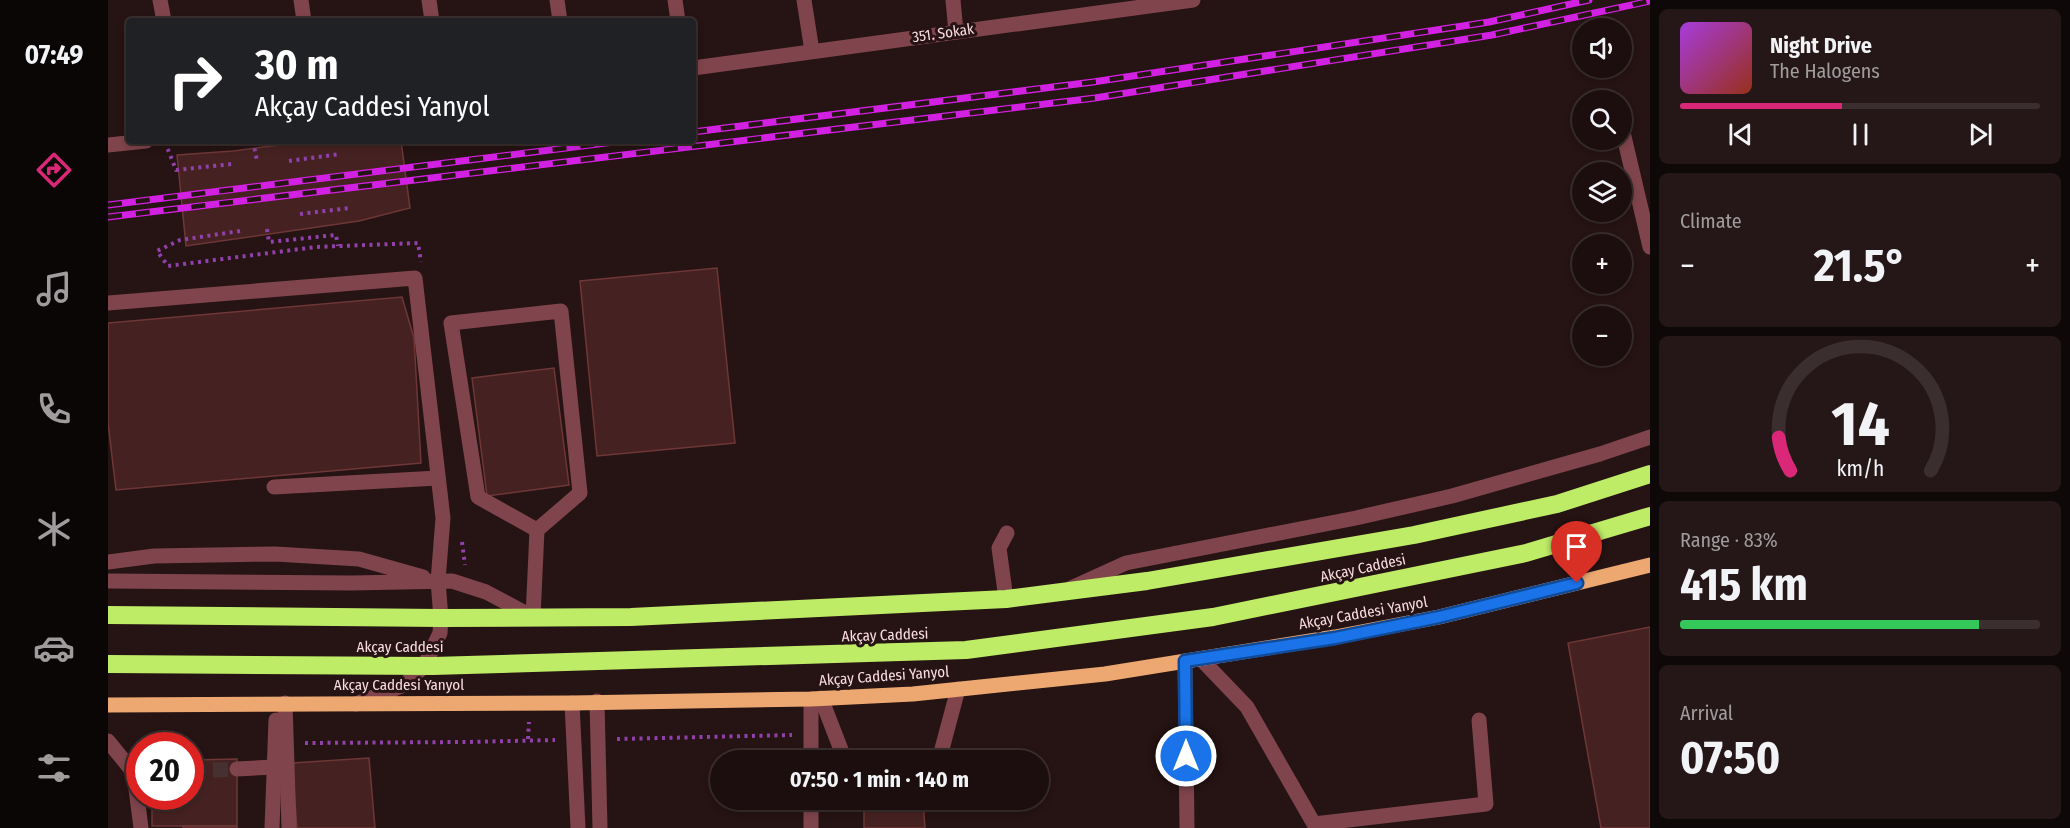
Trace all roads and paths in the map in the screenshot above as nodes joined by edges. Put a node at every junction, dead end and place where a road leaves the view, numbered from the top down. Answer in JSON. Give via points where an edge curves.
{"nodes":[{"id":1,"x":160,"y":0,"type":"edge"},
{"id":2,"x":301,"y":0,"type":"edge"},
{"id":3,"x":429,"y":0,"type":"edge"},
{"id":4,"x":557,"y":0,"type":"edge"},
{"id":5,"x":675,"y":0,"type":"edge"},
{"id":6,"x":804,"y":0,"type":"edge"},
{"id":7,"x":952,"y":0,"type":"edge"},
{"id":8,"x":1194,"y":0,"type":"edge"},
{"id":9,"x":1096,"y":6,"type":"edge"},
{"id":10,"x":163,"y":18,"type":"edge"},
{"id":11,"x":304,"y":18,"type":"edge"},
{"id":12,"x":432,"y":18,"type":"edge"},
{"id":13,"x":560,"y":18,"type":"edge"},
{"id":14,"x":678,"y":18,"type":"edge"},
{"id":15,"x":956,"y":32,"type":"junction"},
{"id":16,"x":812,"y":51,"type":"junction"},
{"id":17,"x":696,"y":68,"type":"edge"},
{"id":18,"x":126,"y":143,"type":"edge"},
{"id":19,"x":166,"y":144,"type":"edge"},
{"id":20,"x":254,"y":144,"type":"edge"},
{"id":21,"x":108,"y":145,"type":"edge"},
{"id":22,"x":1627,"y":150,"type":"edge"},
{"id":23,"x":340,"y":154,"type":"dead end"},
{"id":24,"x":257,"y":161,"type":"dead end"},
{"id":25,"x":289,"y":161,"type":"dead end"},
{"id":26,"x":232,"y":164,"type":"dead end"},
{"id":27,"x":350,"y":208,"type":"dead end"},
{"id":28,"x":300,"y":214,"type":"dead end"},
{"id":29,"x":267,"y":229,"type":"dead end"},
{"id":30,"x":240,"y":231,"type":"dead end"},
{"id":31,"x":338,"y":246,"type":"junction"},
{"id":32,"x":1650,"y":247,"type":"edge"},
{"id":33,"x":422,"y":266,"type":"dead end"},
{"id":34,"x":108,"y":303,"type":"edge"},
{"id":35,"x":1650,"y":437,"type":"edge"},
{"id":36,"x":1650,"y":474,"type":"edge"},
{"id":37,"x":438,"y":478,"type":"junction"},
{"id":38,"x":274,"y":487,"type":"dead end"},
{"id":39,"x":1650,"y":516,"type":"edge"},
{"id":40,"x":537,"y":530,"type":"junction"},
{"id":41,"x":1007,"y":533,"type":"dead end"},
{"id":42,"x":462,"y":539,"type":"dead end"},
{"id":43,"x":108,"y":562,"type":"edge"},
{"id":44,"x":1650,"y":565,"type":"edge"},
{"id":45,"x":108,"y":580,"type":"edge"},
{"id":46,"x":438,"y":581,"type":"junction"},
{"id":47,"x":469,"y":586,"type":"junction"},
{"id":48,"x":1061,"y":592,"type":"junction"},
{"id":49,"x":1006,"y":599,"type":"junction"},
{"id":50,"x":108,"y":615,"type":"edge"},
{"id":51,"x":533,"y":617,"type":"junction"},
{"id":52,"x":441,"y":618,"type":"junction"},
{"id":53,"x":1201,"y":659,"type":"junction"},
{"id":54,"x":1185,"y":661,"type":"junction"},
{"id":55,"x":108,"y":664,"type":"edge"},
{"id":56,"x":424,"y":666,"type":"junction"},
{"id":57,"x":958,"y":689,"type":"junction"},
{"id":58,"x":816,"y":698,"type":"junction"},
{"id":59,"x":597,"y":701,"type":"junction"},
{"id":60,"x":281,"y":703,"type":"junction"},
{"id":61,"x":572,"y":703,"type":"junction"},
{"id":62,"x":356,"y":704,"type":"junction"},
{"id":63,"x":108,"y":705,"type":"edge"},
{"id":64,"x":529,"y":718,"type":"dead end"},
{"id":65,"x":1479,"y":720,"type":"dead end"},
{"id":66,"x":811,"y":735,"type":"junction"},
{"id":67,"x":597,"y":739,"type":"junction"},
{"id":68,"x":528,"y":740,"type":"junction"},
{"id":69,"x":573,"y":740,"type":"junction"},
{"id":70,"x":108,"y":741,"type":"edge"},
{"id":71,"x":286,"y":743,"type":"junction"},
{"id":72,"x":811,"y":750,"type":"edge"},
{"id":73,"x":840,"y":750,"type":"edge"},
{"id":74,"x":942,"y":750,"type":"edge"},
{"id":75,"x":126,"y":761,"type":"edge"},
{"id":76,"x":274,"y":767,"type":"junction"},
{"id":77,"x":237,"y":769,"type":"tunnel mouth"},
{"id":78,"x":140,"y":810,"type":"edge"},
{"id":79,"x":811,"y":810,"type":"edge"},
{"id":80,"x":141,"y":828,"type":"edge"},
{"id":81,"x":272,"y":828,"type":"edge"},
{"id":82,"x":289,"y":828,"type":"edge"},
{"id":83,"x":578,"y":828,"type":"edge"},
{"id":84,"x":600,"y":828,"type":"edge"},
{"id":85,"x":811,"y":828,"type":"edge"},
{"id":86,"x":1186,"y":828,"type":"edge"}],
"edges":[{"from":1,"to":10,"type":"street"},
{"from":2,"to":11,"type":"street"},
{"from":3,"to":12,"type":"street"},
{"from":4,"to":13,"type":"street"},
{"from":5,"to":14,"type":"street"},
{"from":6,"to":16,"type":"street"},
{"from":7,"to":15,"type":"street"},
{"from":8,"to":9,"type":"street","name":"351. Sokak"},
{"from":9,"to":15,"type":"street","name":"351. Sokak"},
{"from":15,"to":16,"type":"street","name":"351. Sokak"},
{"from":16,"to":17,"type":"street","name":"351. Sokak"},
{"from":18,"to":21,"type":"street"},
{"from":19,"to":26,"type":"path","via":[[176,170]]},
{"from":20,"to":24,"type":"path"},
{"from":22,"to":32,"type":"street"},
{"from":23,"to":25,"type":"path"},
{"from":27,"to":28,"type":"path"},
{"from":29,"to":31,"type":"path","via":[[269,242],[336,235]]},
{"from":30,"to":31,"type":"path","via":[[180,240],[157,250],[168,266]]},
{"from":31,"to":33,"type":"path","via":[[418,243]]},
{"from":34,"to":37,"type":"street","via":[[415,278]]},
{"from":35,"to":48,"type":"street","via":[[1452,496],[1126,563]]},
{"from":36,"to":48,"type":"highway","name":"Akçay Caddesi","via":[[1557,504],[1414,535]]},
{"from":37,"to":38,"type":"street"},
{"from":37,"to":46,"type":"street","via":[[443,518]]},
{"from":39,"to":56,"type":"highway","name":"Akçay Caddesi","via":[[1526,553],[1213,617],[966,650]]},
{"from":40,"to":40,"type":"street","via":[[580,493],[561,311],[451,323],[478,497]]},
{"from":40,"to":51,"type":"street"},
{"from":41,"to":49,"type":"street","via":[[999,548]]},
{"from":42,"to":47,"type":"path"},
{"from":43,"to":46,"type":"street","via":[[154,556],[275,554],[347,558]]},
{"from":44,"to":53,"type":"main road","name":"Akçay Caddesi Yanyol","via":[[1439,617]]},
{"from":45,"to":46,"type":"street"},
{"from":46,"to":47,"type":"street"},
{"from":46,"to":52,"type":"street"},
{"from":47,"to":51,"type":"street"},
{"from":48,"to":49,"type":"highway","name":"Akçay Caddesi"},
{"from":49,"to":51,"type":"highway","name":"Akçay Caddesi"},
{"from":50,"to":52,"type":"highway","name":"Akçay Caddesi"},
{"from":51,"to":52,"type":"highway","name":"Akçay Caddesi"},
{"from":52,"to":56,"type":"street","via":[[440,633]]},
{"from":53,"to":54,"type":"main road","name":"Akçay Caddesi Yanyol"},
{"from":53,"to":65,"type":"street","via":[[1247,707],[1314,824],[1486,804]]},
{"from":54,"to":57,"type":"main road","name":"Akçay Caddesi Yanyol"},
{"from":54,"to":86,"type":"street"},
{"from":55,"to":56,"type":"highway","name":"Akçay Caddesi"},
{"from":56,"to":62,"type":"street","via":[[404,685]]},
{"from":57,"to":58,"type":"main road","name":"Akçay Caddesi Yanyol"},
{"from":57,"to":74,"type":"street"},
{"from":58,"to":59,"type":"main road","name":"Akçay Caddesi Yanyol"},
{"from":58,"to":66,"type":"street"},
{"from":58,"to":73,"type":"street"},
{"from":59,"to":61,"type":"main road","name":"Akçay Caddesi Yanyol"},
{"from":59,"to":67,"type":"street"},
{"from":60,"to":62,"type":"main road","name":"Akçay Caddesi Yanyol"},
{"from":60,"to":63,"type":"main road","name":"Akçay Caddesi Yanyol"},
{"from":60,"to":71,"type":"street"},
{"from":60,"to":76,"type":"street"},
{"from":61,"to":62,"type":"main road","name":"Akçay Caddesi Yanyol"},
{"from":61,"to":69,"type":"street"},
{"from":64,"to":68,"type":"path"},
{"from":66,"to":67,"type":"path"},
{"from":66,"to":72,"type":"street"},
{"from":67,"to":84,"type":"street"},
{"from":68,"to":69,"type":"path"},
{"from":68,"to":71,"type":"path"},
{"from":69,"to":83,"type":"street"},
{"from":70,"to":75,"type":"street"},
{"from":71,"to":82,"type":"street"},
{"from":76,"to":77,"type":"street"},
{"from":76,"to":81,"type":"street"},
{"from":78,"to":80,"type":"street"},
{"from":79,"to":85,"type":"street"}]}
